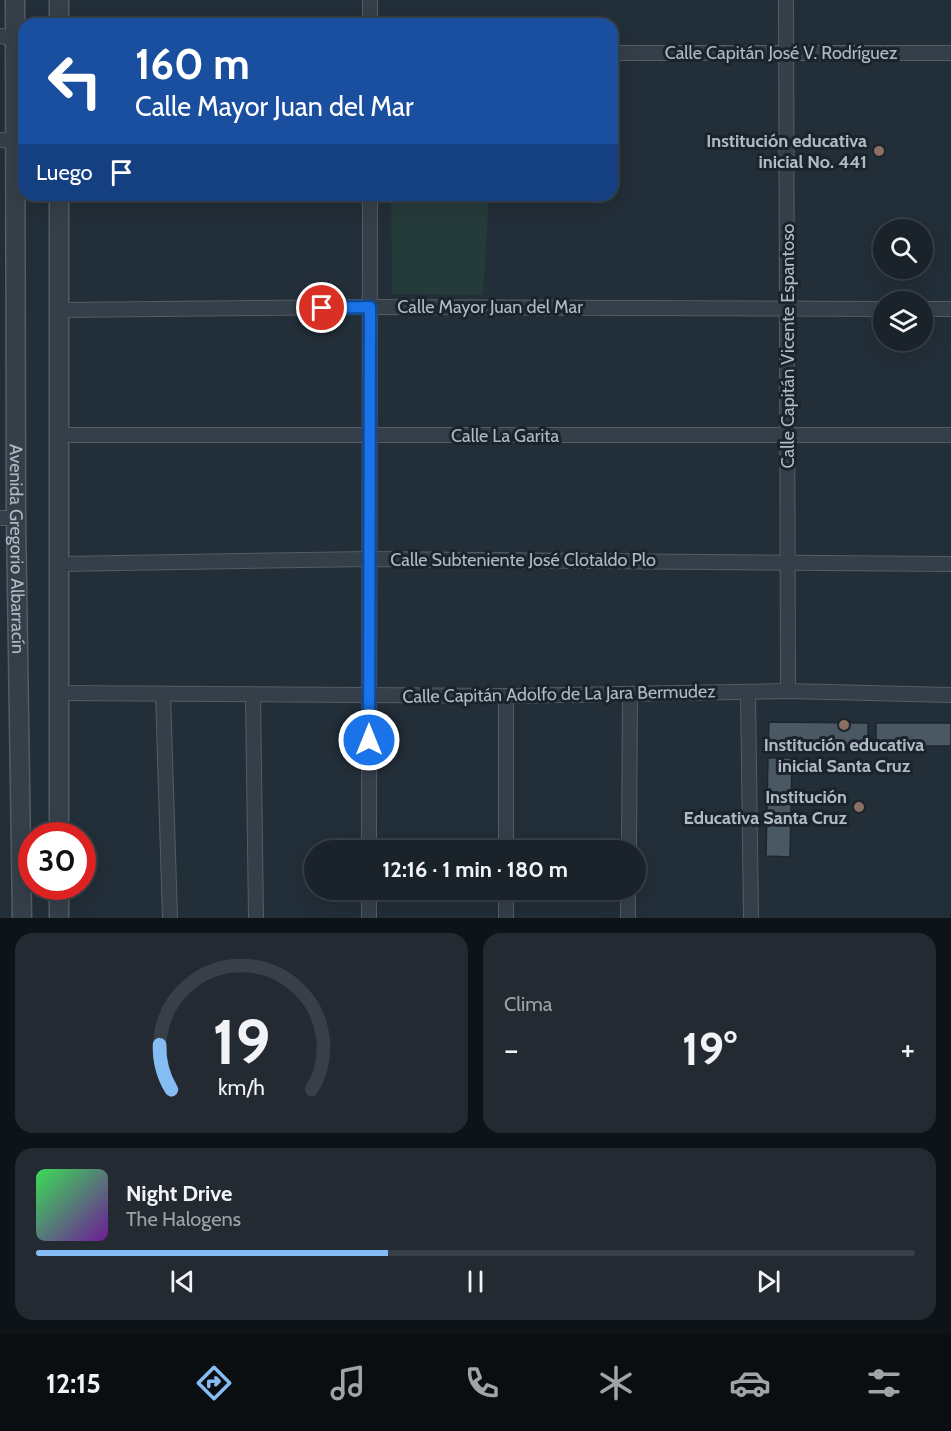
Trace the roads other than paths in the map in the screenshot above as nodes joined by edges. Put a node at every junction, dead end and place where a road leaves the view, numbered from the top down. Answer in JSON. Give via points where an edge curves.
{"nodes":[{"id":1,"x":15,"y":0,"type":"edge"},
{"id":2,"x":59,"y":0,"type":"edge"},
{"id":3,"x":370,"y":0,"type":"edge"},
{"id":4,"x":786,"y":0,"type":"edge"},
{"id":5,"x":59,"y":18,"type":"edge"},
{"id":6,"x":370,"y":18,"type":"edge"},
{"id":7,"x":13,"y":38,"type":"edge"},
{"id":8,"x":951,"y":52,"type":"edge"},
{"id":9,"x":618,"y":53,"type":"edge"},
{"id":10,"x":786,"y":53,"type":"junction"},
{"id":11,"x":7,"y":141,"type":"edge"},
{"id":12,"x":59,"y":201,"type":"edge"},
{"id":13,"x":370,"y":201,"type":"edge"},
{"id":14,"x":370,"y":307,"type":"junction"},
{"id":15,"x":788,"y":309,"type":"junction"},
{"id":16,"x":873,"y":309,"type":"edge"},
{"id":17,"x":933,"y":309,"type":"edge"},
{"id":18,"x":951,"y":309,"type":"edge"},
{"id":19,"x":60,"y":310,"type":"junction"},
{"id":20,"x":59,"y":435,"type":"junction"},
{"id":21,"x":788,"y":435,"type":"junction"},
{"id":22,"x":951,"y":435,"type":"edge"},
{"id":23,"x":369,"y":436,"type":"junction"},
{"id":24,"x":8,"y":518,"type":"edge"},
{"id":25,"x":369,"y":559,"type":"junction"},
{"id":26,"x":788,"y":563,"type":"junction"},
{"id":27,"x":59,"y":564,"type":"junction"},
{"id":28,"x":951,"y":564,"type":"edge"},
{"id":29,"x":748,"y":692,"type":"junction"},
{"id":30,"x":788,"y":692,"type":"junction"},
{"id":31,"x":59,"y":693,"type":"junction"},
{"id":32,"x":163,"y":694,"type":"junction"},
{"id":33,"x":630,"y":694,"type":"junction"},
{"id":34,"x":254,"y":695,"type":"junction"},
{"id":35,"x":951,"y":695,"type":"edge"},
{"id":36,"x":369,"y":696,"type":"junction"},
{"id":37,"x":506,"y":696,"type":"junction"},
{"id":38,"x":59,"y":822,"type":"edge"},
{"id":39,"x":369,"y":840,"type":"edge"},
{"id":40,"x":506,"y":840,"type":"edge"},
{"id":41,"x":628,"y":840,"type":"edge"},
{"id":42,"x":59,"y":900,"type":"edge"},
{"id":43,"x":369,"y":900,"type":"edge"},
{"id":44,"x":506,"y":900,"type":"edge"},
{"id":45,"x":628,"y":900,"type":"edge"},
{"id":46,"x":22,"y":918,"type":"edge"},
{"id":47,"x":59,"y":918,"type":"edge"},
{"id":48,"x":170,"y":918,"type":"edge"},
{"id":49,"x":256,"y":918,"type":"edge"},
{"id":50,"x":369,"y":918,"type":"edge"},
{"id":51,"x":506,"y":918,"type":"edge"},
{"id":52,"x":628,"y":918,"type":"edge"},
{"id":53,"x":751,"y":918,"type":"edge"}],
"edges":[{"from":1,"to":7,"type":"street","name":"Avenida Gregorio Albarracín"},
{"from":2,"to":5,"type":"street"},
{"from":3,"to":6,"type":"street"},
{"from":4,"to":10,"type":"street","name":"Calle Capitán Vicente Espantoso"},
{"from":7,"to":11,"type":"street","name":"Avenida Gregorio Albarracín"},
{"from":8,"to":10,"type":"street","name":"Calle Capitán José V. Rodríguez"},
{"from":9,"to":10,"type":"street","name":"Calle Capitán José V. Rodríguez"},
{"from":10,"to":15,"type":"street","name":"Calle Capitán Vicente Espantoso"},
{"from":11,"to":24,"type":"street","name":"Avenida Gregorio Albarracín"},
{"from":12,"to":19,"type":"street"},
{"from":13,"to":14,"type":"street"},
{"from":14,"to":15,"type":"street","name":"Calle Mayor Juan del Mar"},
{"from":14,"to":19,"type":"street","name":"Calle Mayor Juan del Mar"},
{"from":14,"to":23,"type":"street"},
{"from":15,"to":16,"type":"street","name":"Calle Mayor Juan del Mar"},
{"from":15,"to":21,"type":"street","name":"Calle Capitán Vicente Espantoso"},
{"from":17,"to":18,"type":"street"},
{"from":19,"to":20,"type":"street"},
{"from":20,"to":23,"type":"street","name":"Calle La Garita"},
{"from":20,"to":27,"type":"street"},
{"from":21,"to":22,"type":"street","name":"Calle La Garita"},
{"from":21,"to":23,"type":"street","name":"Calle La Garita"},
{"from":21,"to":26,"type":"street","name":"Calle Capitán Vicente Espantoso"},
{"from":23,"to":25,"type":"street"},
{"from":24,"to":46,"type":"street","name":"Avenida Gregorio Albarracín"},
{"from":25,"to":26,"type":"street","name":"Calle Subteniente José Clotaldo Plo"},
{"from":25,"to":27,"type":"street","name":"Calle Subteniente José Clotaldo Plo"},
{"from":25,"to":36,"type":"street"},
{"from":26,"to":28,"type":"street","name":"Calle Subteniente José Clotaldo Plo"},
{"from":26,"to":30,"type":"street","name":"Calle Capitán Vicente Espantoso"},
{"from":27,"to":31,"type":"street"},
{"from":29,"to":30,"type":"street","name":"Calle Capitán Adolfo de La Jara Bermudez"},
{"from":29,"to":33,"type":"street","name":"Calle Capitán Adolfo de La Jara Bermudez"},
{"from":29,"to":53,"type":"street"},
{"from":30,"to":35,"type":"street","name":"Calle Capitán Adolfo de La Jara Bermudez"},
{"from":31,"to":32,"type":"street","name":"Calle Capitán Adolfo de La Jara Bermudez"},
{"from":31,"to":38,"type":"street"},
{"from":32,"to":34,"type":"street","name":"Calle Capitán Adolfo de La Jara Bermudez"},
{"from":32,"to":48,"type":"street"},
{"from":33,"to":37,"type":"street","name":"Calle Capitán Adolfo de La Jara Bermudez"},
{"from":33,"to":41,"type":"street"},
{"from":34,"to":36,"type":"street","name":"Calle Capitán Adolfo de La Jara Bermudez"},
{"from":34,"to":49,"type":"street"},
{"from":36,"to":37,"type":"street","name":"Calle Capitán Adolfo de La Jara Bermudez"},
{"from":36,"to":39,"type":"street"},
{"from":37,"to":40,"type":"street"},
{"from":42,"to":47,"type":"street"},
{"from":43,"to":50,"type":"street"},
{"from":44,"to":51,"type":"street"},
{"from":45,"to":52,"type":"street"}]}
